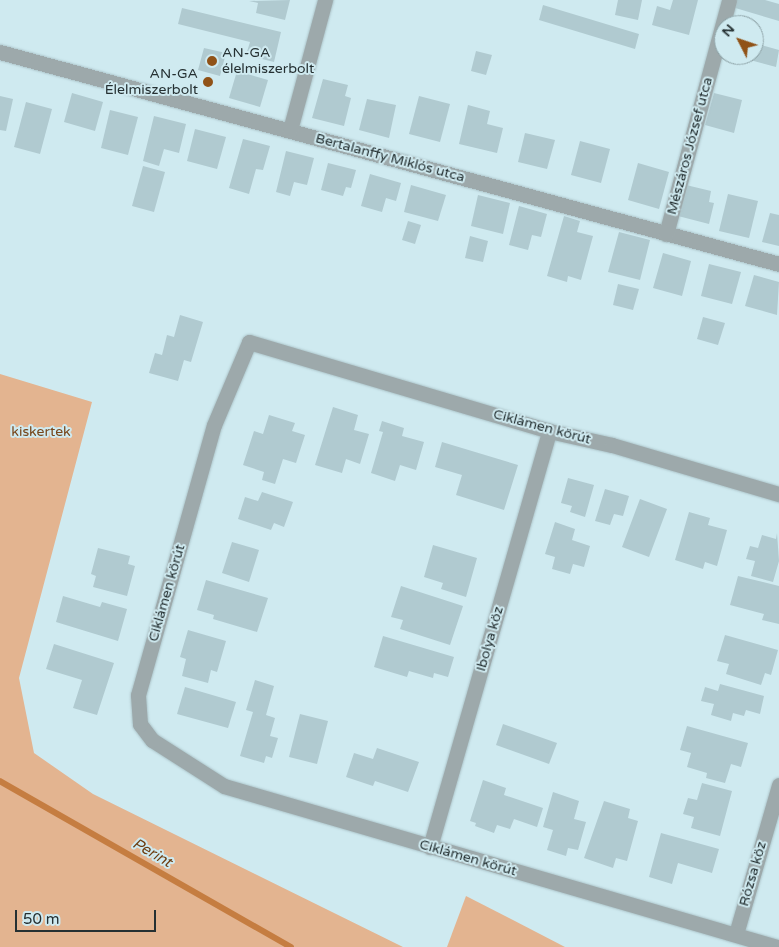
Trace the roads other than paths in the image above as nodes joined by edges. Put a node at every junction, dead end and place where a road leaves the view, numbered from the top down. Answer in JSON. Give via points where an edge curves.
{"nodes":[{"id":1,"x":325,"y":0,"type":"edge"},
{"id":2,"x":729,"y":0,"type":"edge"},
{"id":3,"x":0,"y":52,"type":"edge"},
{"id":4,"x":290,"y":130,"type":"junction"},
{"id":5,"x":666,"y":234,"type":"junction"},
{"id":6,"x":779,"y":264,"type":"edge"},
{"id":7,"x":549,"y":431,"type":"junction"},
{"id":8,"x":779,"y":494,"type":"edge"},
{"id":9,"x":779,"y":785,"type":"edge"},
{"id":10,"x":430,"y":847,"type":"junction"},
{"id":11,"x":736,"y":934,"type":"junction"},
{"id":12,"x":777,"y":947,"type":"edge"}],
"edges":[{"from":1,"to":4,"type":"street"},
{"from":2,"to":5,"type":"street","name":"Mészáros József utca"},
{"from":3,"to":4,"type":"street","name":"Bertalanffy Miklós utca"},
{"from":4,"to":5,"type":"street","name":"Bertalanffy Miklós utca"},
{"from":5,"to":6,"type":"street","name":"Bertalanffy Miklós utca"},
{"from":7,"to":8,"type":"street","name":"Ciklámen körút"},
{"from":7,"to":10,"type":"street","name":"Ibolya köz"},
{"from":7,"to":10,"type":"street","name":"Ciklámen körút","via":[[250,342],[214,425],[138,695],[140,724],[152,740],[224,786]]},
{"from":9,"to":11,"type":"street","name":"Rózsa köz"},
{"from":10,"to":11,"type":"street","name":"Ciklámen körút"},
{"from":11,"to":12,"type":"street","name":"Ciklámen körút"}]}
